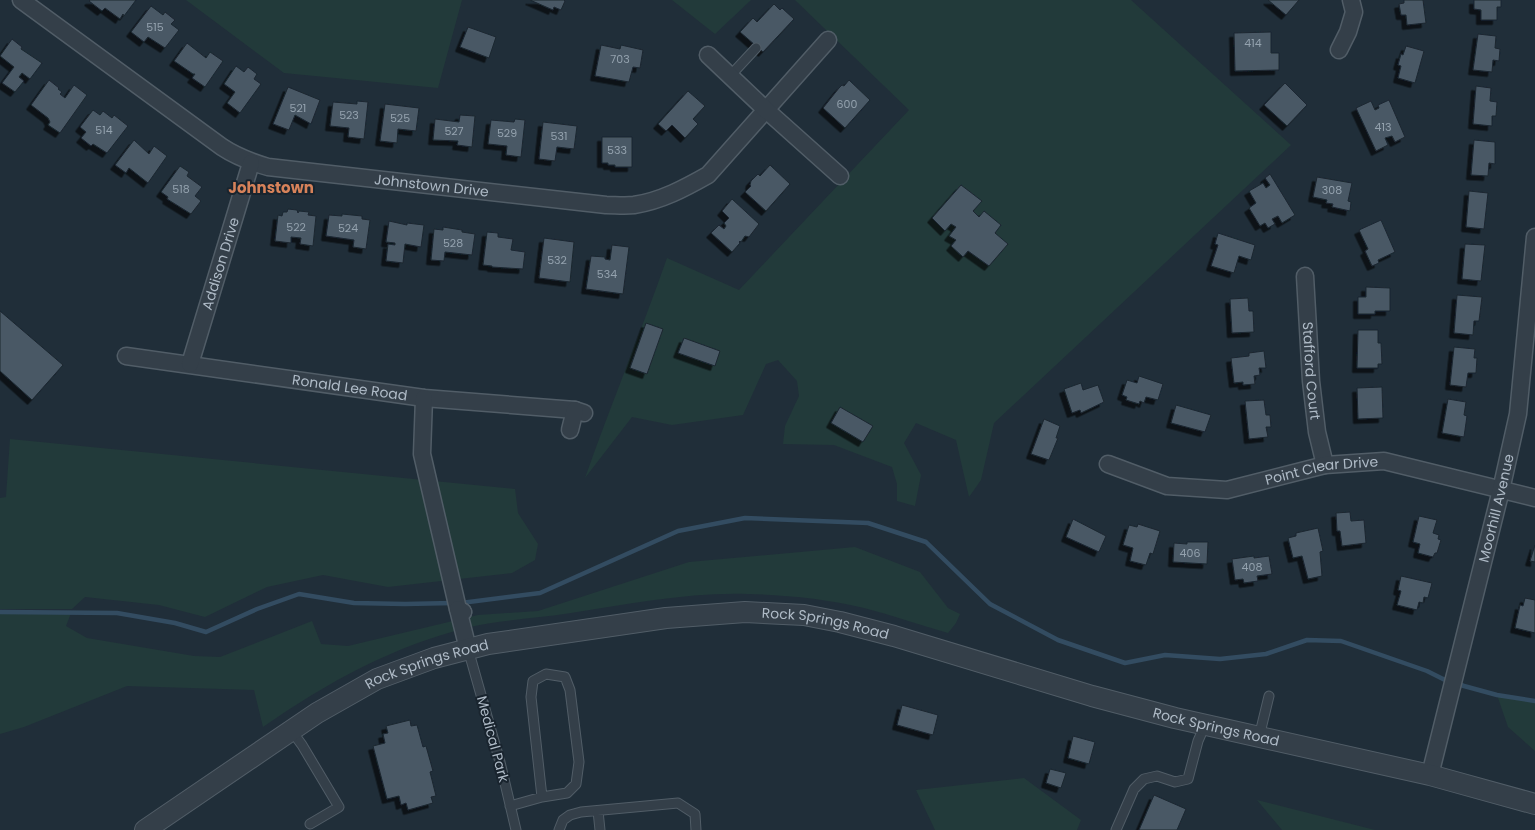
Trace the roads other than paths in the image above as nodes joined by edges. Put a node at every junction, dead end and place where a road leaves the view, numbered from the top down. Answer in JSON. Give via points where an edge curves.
{"nodes":[{"id":1,"x":21,"y":0,"type":"edge"},
{"id":2,"x":1351,"y":0,"type":"edge"},
{"id":3,"x":828,"y":40,"type":"dead end"},
{"id":4,"x":756,"y":48,"type":"dead end"},
{"id":5,"x":1339,"y":50,"type":"dead end"},
{"id":6,"x":708,"y":55,"type":"dead end"},
{"id":7,"x":730,"y":76,"type":"junction"},
{"id":8,"x":765,"y":109,"type":"junction"},
{"id":9,"x":251,"y":163,"type":"junction"},
{"id":10,"x":840,"y":176,"type":"dead end"},
{"id":11,"x":1535,"y":237,"type":"edge"},
{"id":12,"x":1305,"y":276,"type":"dead end"},
{"id":13,"x":126,"y":356,"type":"dead end"},
{"id":14,"x":190,"y":364,"type":"junction"},
{"id":15,"x":424,"y":398,"type":"junction"},
{"id":16,"x":570,"y":430,"type":"dead end"},
{"id":17,"x":1108,"y":464,"type":"dead end"},
{"id":18,"x":1325,"y":466,"type":"junction"},
{"id":19,"x":1501,"y":490,"type":"junction"},
{"id":20,"x":1535,"y":498,"type":"edge"},
{"id":21,"x":468,"y":649,"type":"junction"},
{"id":22,"x":1270,"y":696,"type":"dead end"},
{"id":23,"x":1205,"y":725,"type":"junction"},
{"id":24,"x":290,"y":730,"type":"junction"},
{"id":25,"x":1259,"y":736,"type":"junction"},
{"id":26,"x":1430,"y":775,"type":"junction"},
{"id":27,"x":542,"y":796,"type":"junction"},
{"id":28,"x":1535,"y":804,"type":"edge"},
{"id":29,"x":510,"y":806,"type":"junction"},
{"id":30,"x":598,"y":811,"type":"junction"},
{"id":31,"x":310,"y":824,"type":"dead end"},
{"id":32,"x":145,"y":830,"type":"edge"},
{"id":33,"x":516,"y":830,"type":"edge"},
{"id":34,"x":560,"y":830,"type":"edge"},
{"id":35,"x":600,"y":830,"type":"edge"},
{"id":36,"x":696,"y":830,"type":"edge"},
{"id":37,"x":1116,"y":830,"type":"edge"}],
"edges":[{"from":1,"to":9,"type":"street","name":"Johnstown Drive","via":[[222,147]]},
{"from":2,"to":5,"type":"street","via":[[1354,12]]},
{"from":3,"to":8,"type":"street","name":"Johnstown Drive"},
{"from":4,"to":7,"type":"lane"},
{"from":6,"to":7,"type":"street"},
{"from":7,"to":8,"type":"street"},
{"from":8,"to":9,"type":"street","name":"Johnstown Drive","via":[[708,175],[682,190],[633,205],[480,192]]},
{"from":8,"to":10,"type":"street"},
{"from":9,"to":14,"type":"street","name":"Addison Drive"},
{"from":11,"to":19,"type":"street","name":"Moorhill Avenue","via":[[1518,414]]},
{"from":12,"to":18,"type":"street","name":"Stafford Court","via":[[1316,432]]},
{"from":13,"to":14,"type":"street","name":"Ronald Lee Road"},
{"from":14,"to":15,"type":"street","name":"Ronald Lee Road"},
{"from":15,"to":16,"type":"street","name":"Ronald Lee Road","via":[[579,412]]},
{"from":15,"to":21,"type":"street","via":[[422,454]]},
{"from":17,"to":18,"type":"street","name":"Point Clear Drive","via":[[1167,486],[1227,490]]},
{"from":18,"to":19,"type":"street","name":"Point Clear Drive","via":[[1384,461]]},
{"from":19,"to":20,"type":"street","name":"Point Clear Drive"},
{"from":19,"to":26,"type":"street","name":"Moorhill Avenue"},
{"from":21,"to":23,"type":"street","name":"Rock Springs Road","via":[[666,618],[745,612],[804,616],[894,636],[1092,696]]},
{"from":21,"to":24,"type":"street","name":"Rock Springs Road","via":[[377,679]]},
{"from":21,"to":29,"type":"lane","name":"Medical Park"},
{"from":22,"to":25,"type":"lane"},
{"from":23,"to":25,"type":"street","name":"Rock Springs Road"},
{"from":23,"to":37,"type":"lane","via":[[1188,779],[1176,782],[1157,776],[1144,779],[1134,789]]},
{"from":24,"to":31,"type":"lane","via":[[339,807]]},
{"from":24,"to":32,"type":"street","name":"Rock Springs Road"},
{"from":25,"to":26,"type":"street","name":"Rock Springs Road"},
{"from":26,"to":28,"type":"street","name":"Rock Springs Road"},
{"from":27,"to":27,"type":"lane","via":[[567,793],[576,784],[579,762],[570,690],[565,677],[546,674],[533,681],[531,697]]},
{"from":27,"to":29,"type":"lane"},
{"from":29,"to":33,"type":"lane","name":"Medical Park"},
{"from":30,"to":34,"type":"lane","via":[[570,815],[563,820]]},
{"from":30,"to":35,"type":"lane"},
{"from":30,"to":36,"type":"lane","via":[[678,803],[695,814]]}]}
